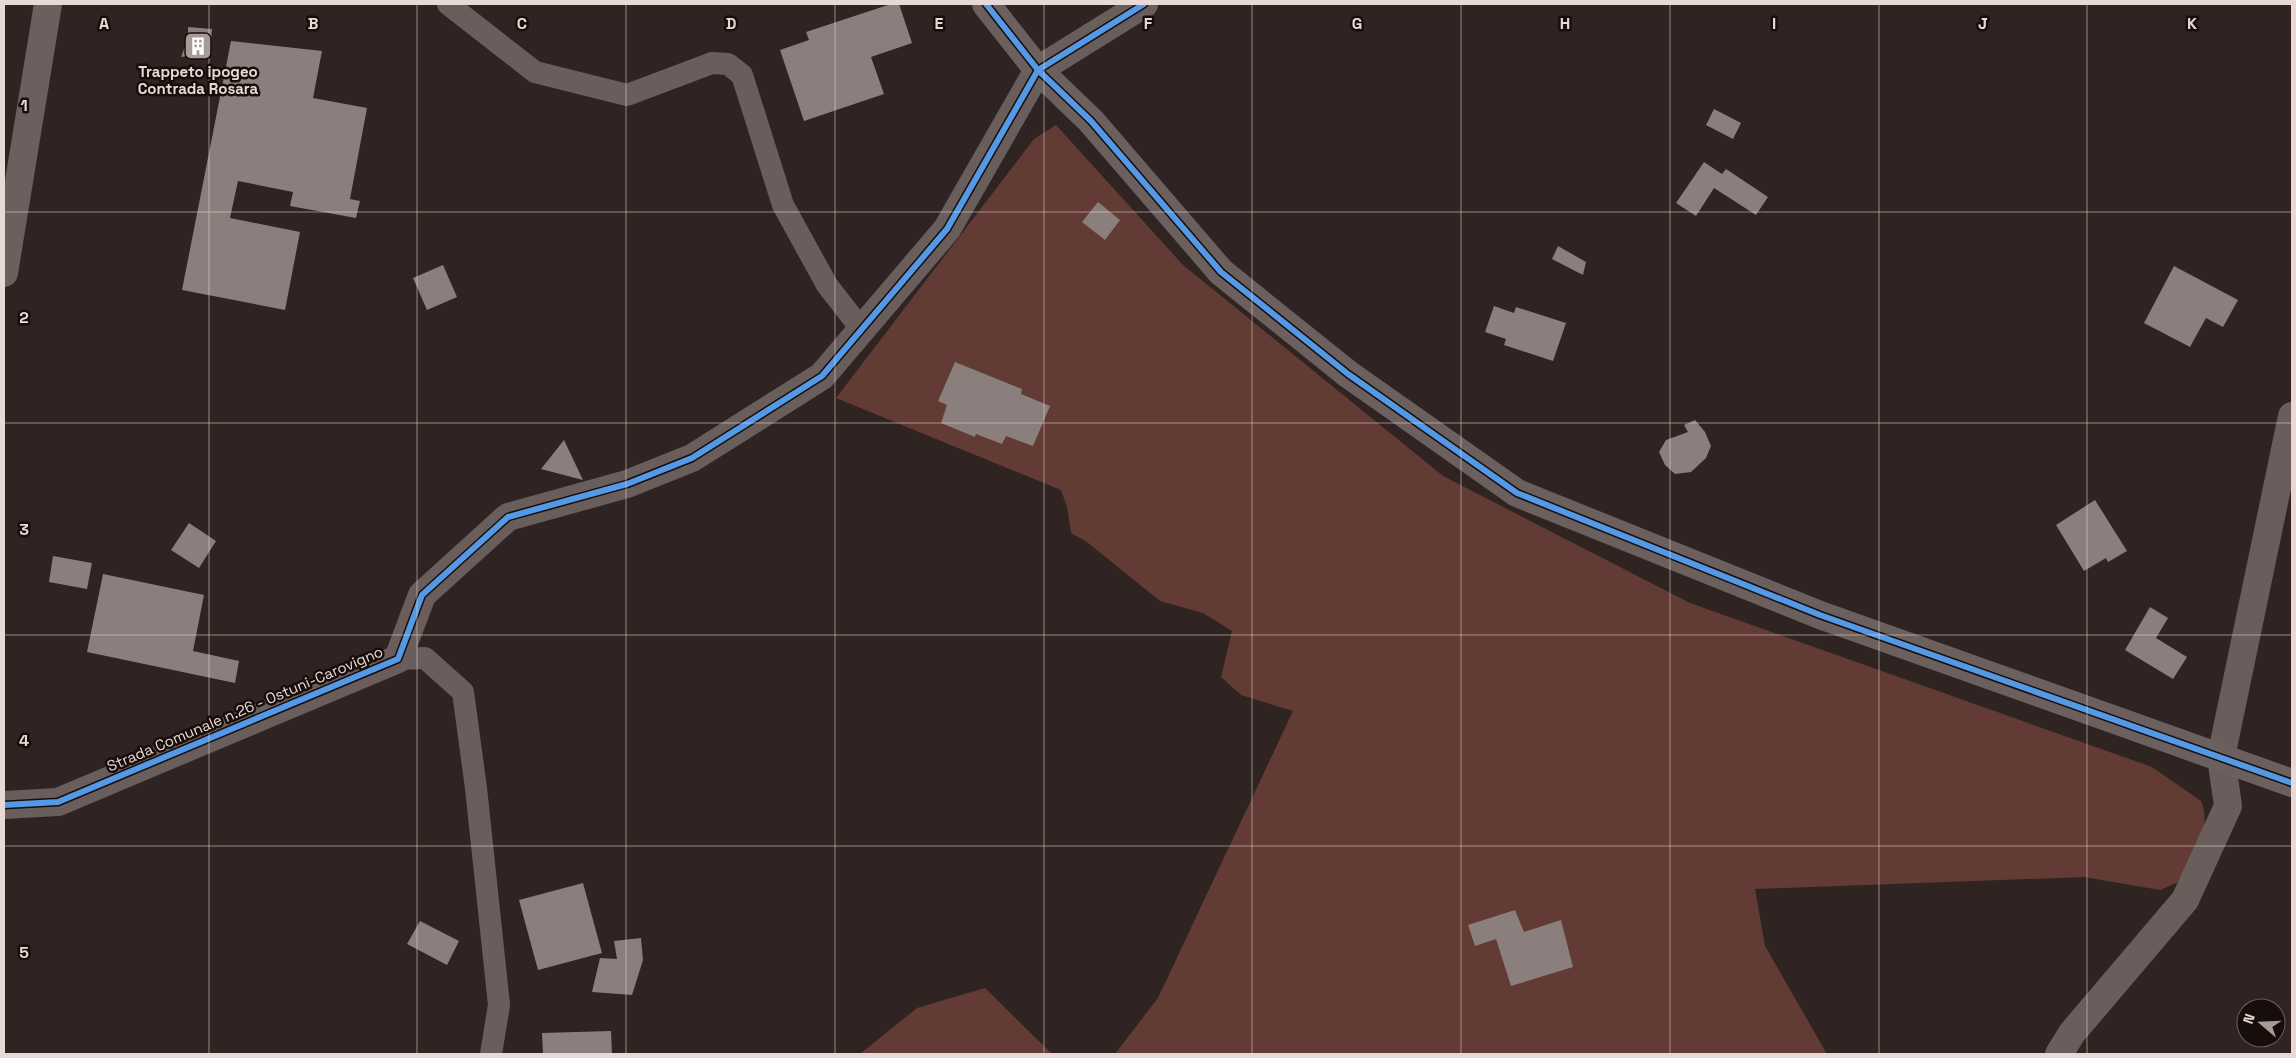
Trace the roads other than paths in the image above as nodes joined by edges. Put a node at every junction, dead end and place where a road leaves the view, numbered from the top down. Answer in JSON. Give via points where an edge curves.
{"nodes":[{"id":1,"x":48,"y":4,"type":"edge"},
{"id":2,"x":448,"y":4,"type":"edge"},
{"id":3,"x":986,"y":4,"type":"edge"},
{"id":4,"x":1144,"y":4,"type":"edge"},
{"id":5,"x":1038,"y":70,"type":"junction"},
{"id":6,"x":4,"y":272,"type":"edge"},
{"id":7,"x":862,"y":330,"type":"junction"},
{"id":8,"x":2292,"y":416,"type":"edge"},
{"id":9,"x":398,"y":659,"type":"junction"},
{"id":10,"x":2221,"y":757,"type":"junction"},
{"id":11,"x":2292,"y":783,"type":"edge"},
{"id":12,"x":4,"y":805,"type":"edge"},
{"id":13,"x":491,"y":1054,"type":"edge"},
{"id":14,"x":2059,"y":1054,"type":"edge"}],
"edges":[{"from":1,"to":6,"type":"street"},
{"from":2,"to":7,"type":"lane","via":[[535,72],[627,95],[712,63],[728,64],[742,75],[783,205],[828,285]]},
{"from":3,"to":5,"type":"street"},
{"from":4,"to":5,"type":"street","name":"Strada Comunale n.26 - Ostuni-Carovigno"},
{"from":5,"to":7,"type":"street","name":"Strada Comunale n.26 - Ostuni-Carovigno","via":[[946,229]]},
{"from":5,"to":10,"type":"street","via":[[1091,120],[1221,272],[1348,374],[1517,493],[1820,615]]},
{"from":7,"to":9,"type":"street","name":"Strada Comunale n.26 - Ostuni-Carovigno","via":[[822,376],[692,458],[627,484],[508,517],[422,595]]},
{"from":8,"to":10,"type":"street"},
{"from":9,"to":12,"type":"street","name":"Strada Comunale n.26 - Ostuni-Carovigno","via":[[58,802]]},
{"from":9,"to":13,"type":"lane","via":[[424,658],[463,692],[499,1005]]},
{"from":10,"to":11,"type":"street"},
{"from":10,"to":14,"type":"street","via":[[2228,806],[2185,900],[2072,1033]]}]}
